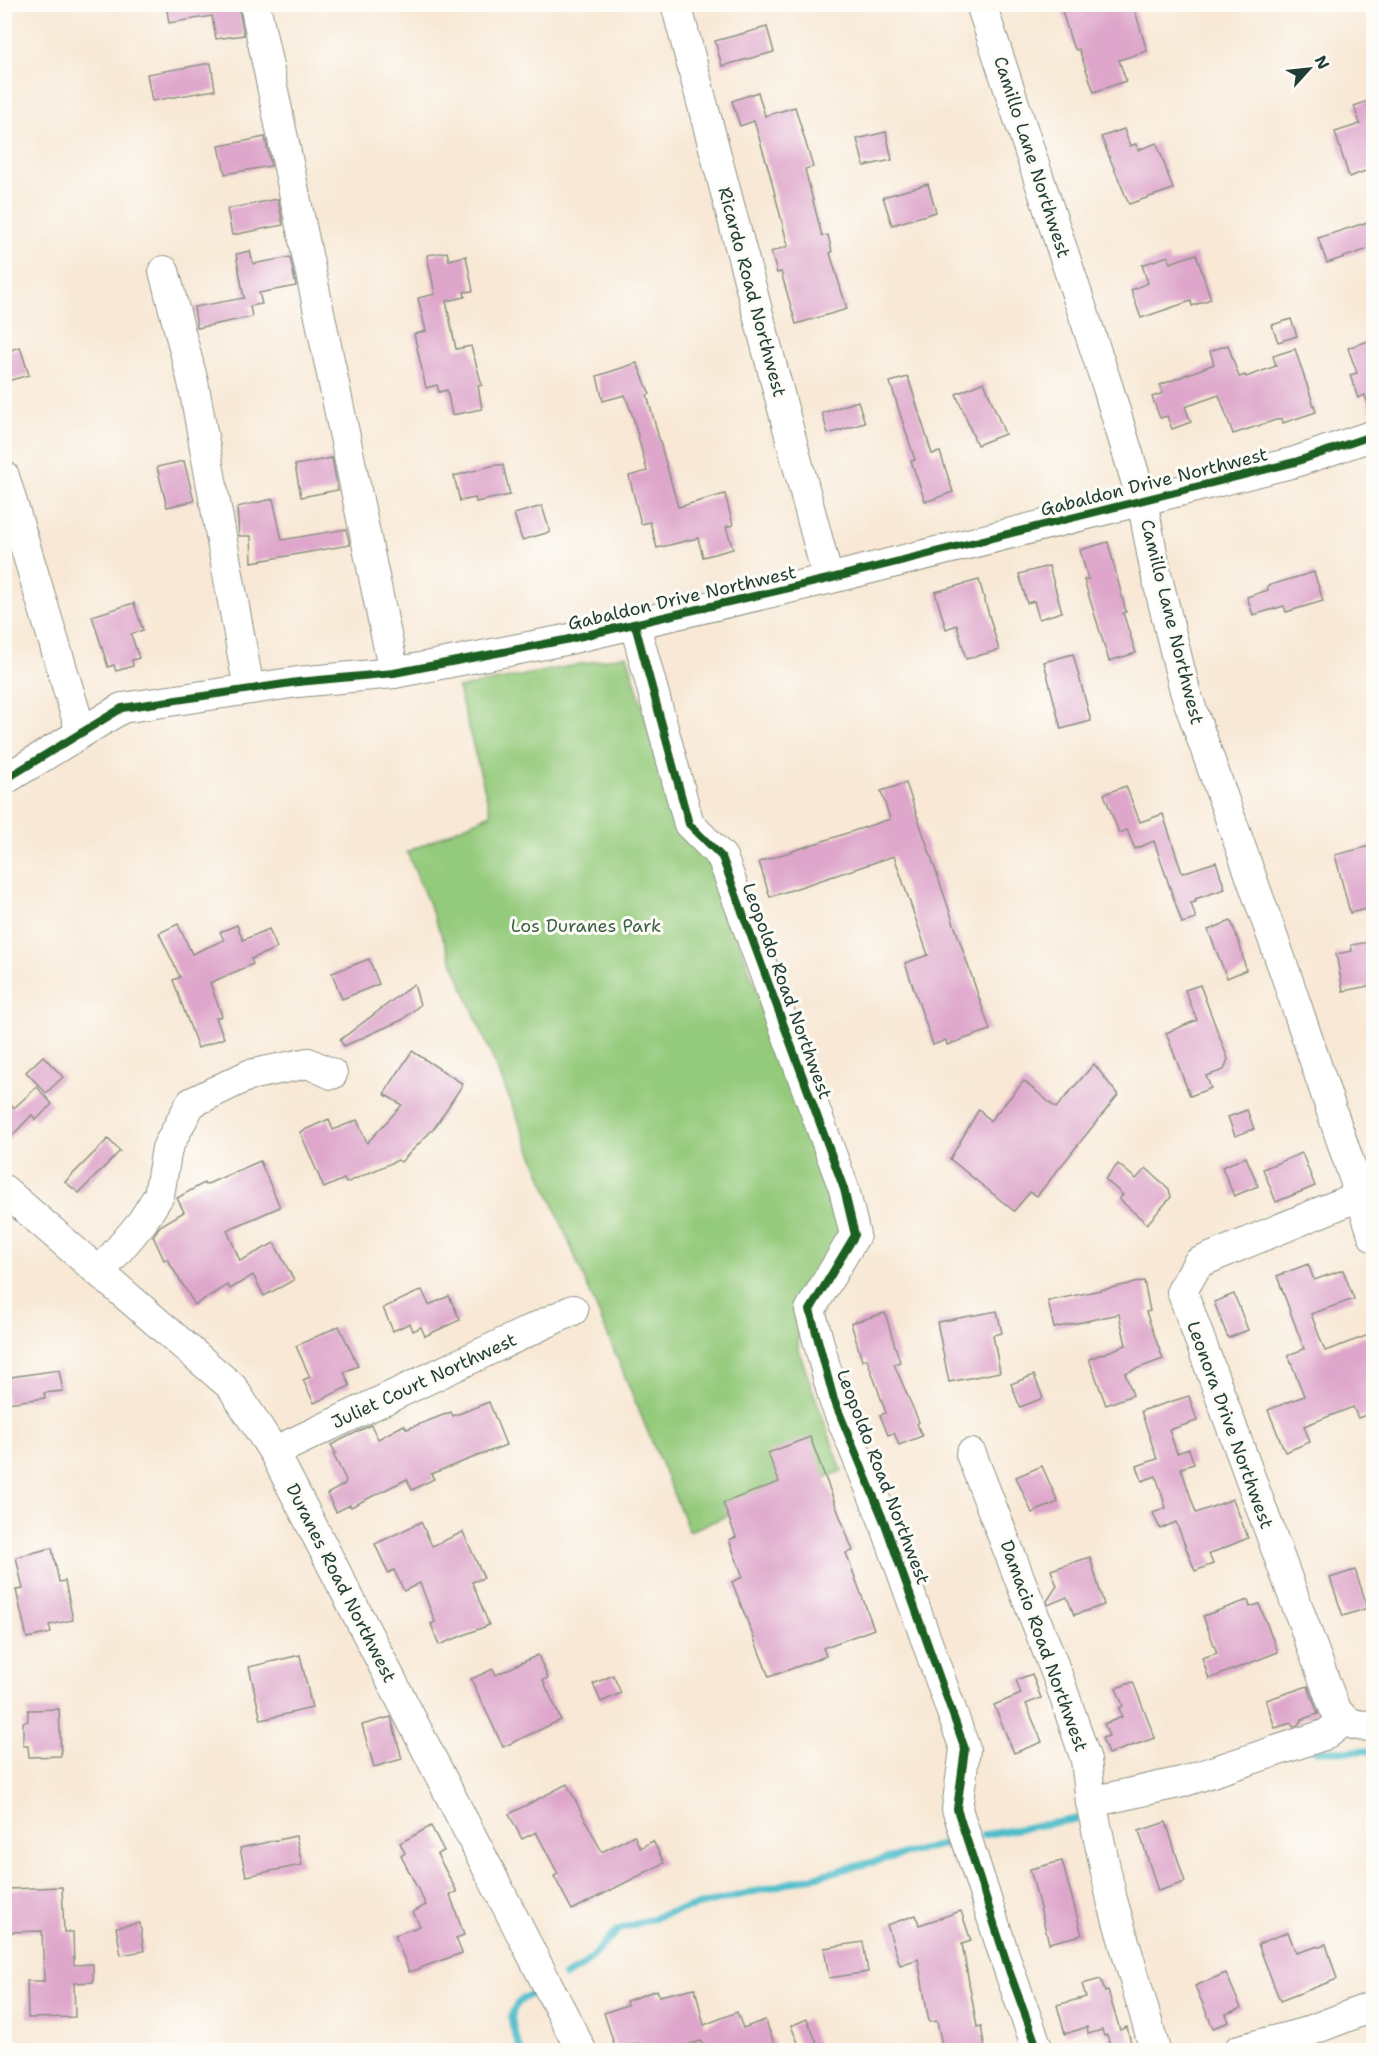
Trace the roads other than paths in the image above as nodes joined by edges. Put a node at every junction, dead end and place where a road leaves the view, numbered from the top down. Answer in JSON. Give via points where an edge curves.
{"nodes":[{"id":1,"x":255,"y":4,"type":"edge"},
{"id":2,"x":676,"y":4,"type":"edge"},
{"id":3,"x":981,"y":4,"type":"edge"},
{"id":4,"x":164,"y":271,"type":"dead end"},
{"id":5,"x":1374,"y":435,"type":"edge"},
{"id":6,"x":4,"y":476,"type":"edge"},
{"id":7,"x":1142,"y":500,"type":"junction"},
{"id":8,"x":828,"y":579,"type":"junction"},
{"id":9,"x":635,"y":625,"type":"junction"},
{"id":10,"x":394,"y":673,"type":"junction"},
{"id":11,"x":249,"y":689,"type":"junction"},
{"id":12,"x":81,"y":732,"type":"junction"},
{"id":13,"x":4,"y":780,"type":"edge"},
{"id":14,"x":332,"y":1074,"type":"dead end"},
{"id":15,"x":4,"y":1190,"type":"edge"},
{"id":16,"x":1359,"y":1196,"type":"junction"},
{"id":17,"x":1374,"y":1237,"type":"edge"},
{"id":18,"x":100,"y":1272,"type":"junction"},
{"id":19,"x":573,"y":1310,"type":"dead end"},
{"id":20,"x":274,"y":1452,"type":"junction"},
{"id":21,"x":971,"y":1454,"type":"dead end"},
{"id":22,"x":1344,"y":1721,"type":"junction"},
{"id":23,"x":1374,"y":1725,"type":"edge"},
{"id":24,"x":1091,"y":1802,"type":"junction"},
{"id":25,"x":1374,"y":2006,"type":"edge"},
{"id":26,"x":581,"y":2050,"type":"edge"},
{"id":27,"x":1038,"y":2050,"type":"edge"},
{"id":28,"x":1155,"y":2050,"type":"edge"},
{"id":29,"x":1239,"y":2050,"type":"edge"}],
"edges":[{"from":1,"to":10,"type":"street"},
{"from":2,"to":8,"type":"street","name":"Ricardo Road Northwest"},
{"from":3,"to":7,"type":"street","name":"Camillo Lane Northwest"},
{"from":4,"to":11,"type":"street","via":[[193,382]]},
{"from":5,"to":7,"type":"street","name":"Gabaldon Drive Northwest","via":[[1295,462]]},
{"from":6,"to":12,"type":"street"},
{"from":7,"to":8,"type":"street","name":"Gabaldon Drive Northwest"},
{"from":7,"to":16,"type":"street","name":"Camillo Lane Northwest","via":[[1185,691]]},
{"from":8,"to":9,"type":"street","name":"Gabaldon Drive Northwest"},
{"from":9,"to":10,"type":"street","name":"Gabaldon Drive Northwest"},
{"from":9,"to":27,"type":"street","name":"Leopoldo Road Northwest","via":[[689,824],[723,857],[844,1189],[855,1235],[810,1310],[834,1400],[885,1524],[965,1749],[957,1809]]},
{"from":10,"to":11,"type":"street","name":"Gabaldon Drive Northwest"},
{"from":11,"to":12,"type":"street","name":"Gabaldon Drive Northwest","via":[[122,708]]},
{"from":12,"to":13,"type":"street","name":"Gabaldon Drive Northwest"},
{"from":14,"to":18,"type":"street","via":[[308,1063],[249,1075],[191,1103],[167,1148],[159,1195]]},
{"from":15,"to":18,"type":"street","name":"Duranes Road Northwest"},
{"from":16,"to":17,"type":"street","name":"Camillo Lane Northwest"},
{"from":16,"to":22,"type":"street","name":"Leonora Drive Northwest","via":[[1198,1263],[1182,1291],[1334,1707]]},
{"from":18,"to":20,"type":"street","name":"Duranes Road Northwest","via":[[232,1387]]},
{"from":19,"to":20,"type":"street","name":"Juliet Court Northwest"},
{"from":20,"to":26,"type":"street","name":"Duranes Road Northwest"},
{"from":21,"to":24,"type":"street","name":"Damacio Road Northwest","via":[[1059,1680],[1086,1760]]},
{"from":22,"to":23,"type":"street","via":[[1364,1727]]},
{"from":22,"to":24,"type":"street","via":[[1327,1734],[1182,1782]]},
{"from":24,"to":28,"type":"street","name":"Damacio Road Northwest","via":[[1112,1900]]},
{"from":25,"to":29,"type":"street","via":[[1304,2033]]}]}
